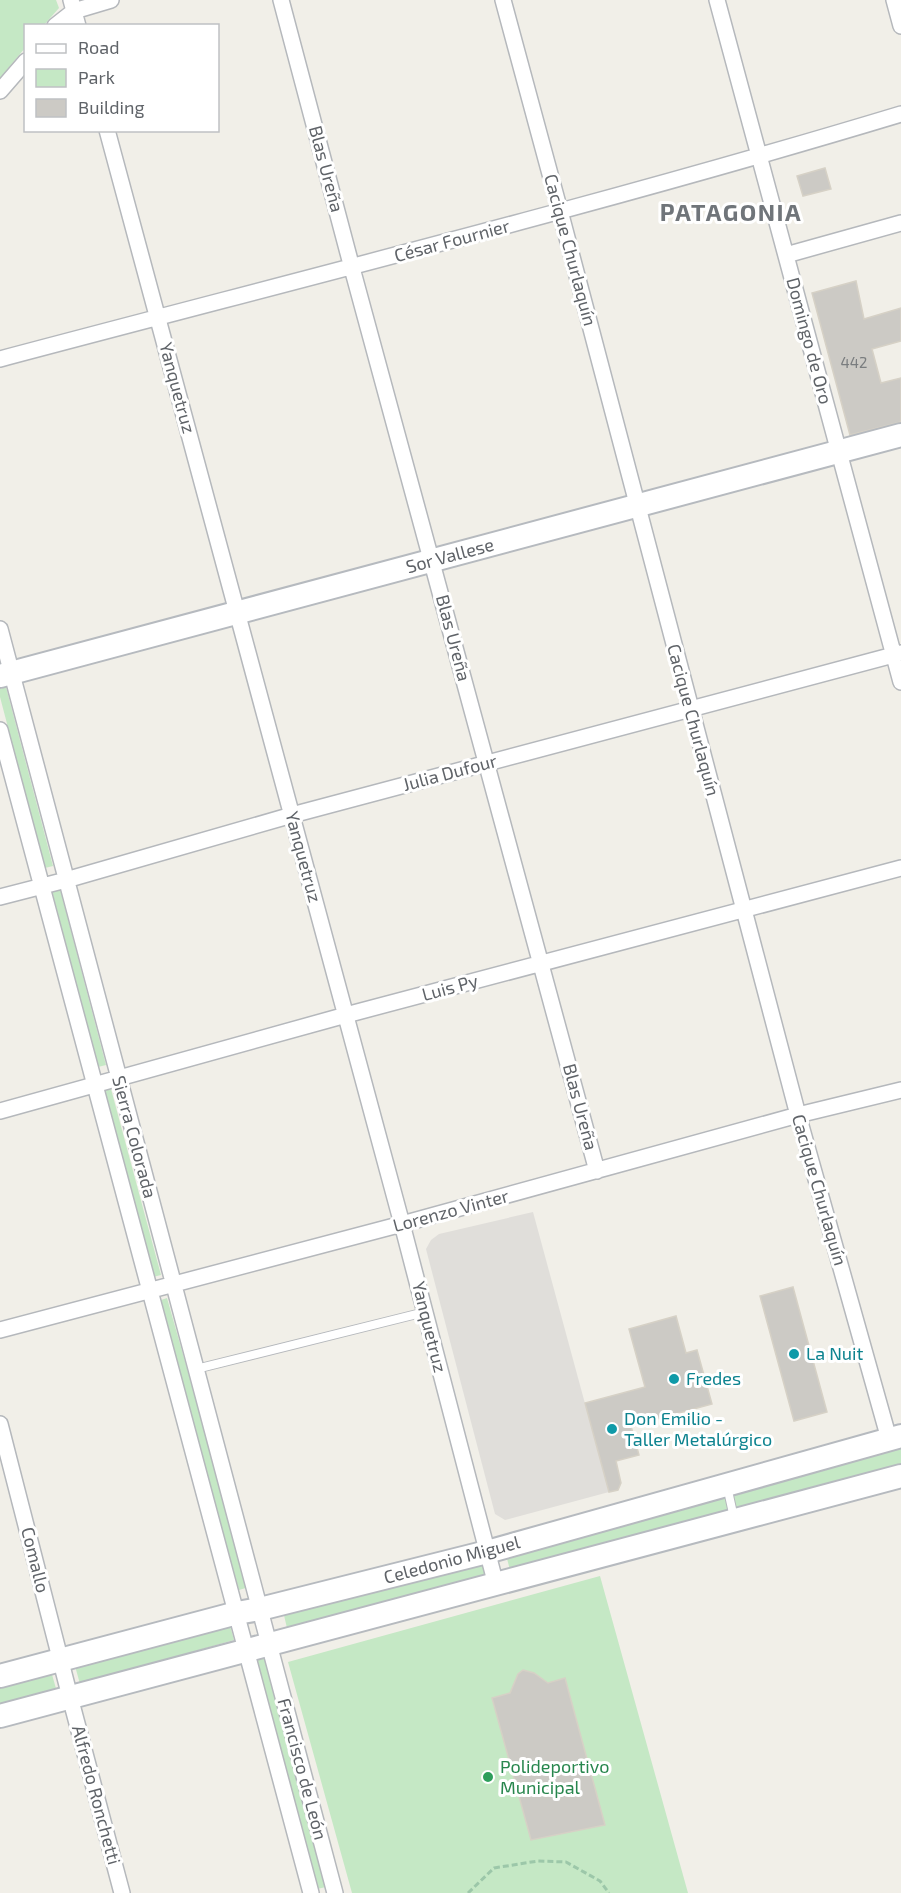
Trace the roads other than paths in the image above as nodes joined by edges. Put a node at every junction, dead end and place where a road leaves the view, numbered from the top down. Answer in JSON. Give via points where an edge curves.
{"nodes":[{"id":1,"x":111,"y":0,"type":"edge"},
{"id":2,"x":281,"y":0,"type":"edge"},
{"id":3,"x":503,"y":0,"type":"edge"},
{"id":4,"x":717,"y":0,"type":"edge"},
{"id":5,"x":894,"y":0,"type":"edge"},
{"id":6,"x":74,"y":12,"type":"edge"},
{"id":7,"x":58,"y":24,"type":"edge"},
{"id":8,"x":901,"y":26,"type":"edge"},
{"id":9,"x":24,"y":63,"type":"edge"},
{"id":10,"x":0,"y":91,"type":"edge"},
{"id":11,"x":901,"y":114,"type":"edge"},
{"id":12,"x":108,"y":132,"type":"edge"},
{"id":13,"x":759,"y":157,"type":"junction"},
{"id":14,"x":560,"y":211,"type":"junction"},
{"id":15,"x":901,"y":223,"type":"edge"},
{"id":16,"x":786,"y":255,"type":"junction"},
{"id":17,"x":352,"y":268,"type":"junction"},
{"id":18,"x":159,"y":317,"type":"junction"},
{"id":19,"x":0,"y":359,"type":"edge"},
{"id":20,"x":901,"y":435,"type":"edge"},
{"id":21,"x":839,"y":452,"type":"junction"},
{"id":22,"x":636,"y":505,"type":"junction"},
{"id":23,"x":432,"y":561,"type":"junction"},
{"id":24,"x":237,"y":613,"type":"junction"},
{"id":25,"x":0,"y":629,"type":"edge"},
{"id":26,"x":897,"y":653,"type":"edge"},
{"id":27,"x":6,"y":675,"type":"edge"},
{"id":28,"x":901,"y":682,"type":"edge"},
{"id":29,"x":690,"y":708,"type":"junction"},
{"id":30,"x":0,"y":730,"type":"edge"},
{"id":31,"x":487,"y":763,"type":"junction"},
{"id":32,"x":292,"y":815,"type":"junction"},
{"id":33,"x":901,"y":868,"type":"edge"},
{"id":34,"x":66,"y":880,"type":"junction"},
{"id":35,"x":42,"y":886,"type":"junction"},
{"id":36,"x":0,"y":897,"type":"edge"},
{"id":37,"x":743,"y":909,"type":"junction"},
{"id":38,"x":541,"y":963,"type":"junction"},
{"id":39,"x":346,"y":1015,"type":"junction"},
{"id":40,"x":119,"y":1079,"type":"junction"},
{"id":41,"x":95,"y":1085,"type":"junction"},
{"id":42,"x":901,"y":1090,"type":"edge"},
{"id":43,"x":0,"y":1111,"type":"edge"},
{"id":44,"x":798,"y":1115,"type":"junction"},
{"id":45,"x":597,"y":1171,"type":"junction"},
{"id":46,"x":402,"y":1224,"type":"junction"},
{"id":47,"x":173,"y":1284,"type":"junction"},
{"id":48,"x":150,"y":1289,"type":"junction"},
{"id":49,"x":425,"y":1312,"type":"junction"},
{"id":50,"x":0,"y":1330,"type":"edge"},
{"id":51,"x":196,"y":1369,"type":"junction"},
{"id":52,"x":0,"y":1424,"type":"edge"},
{"id":53,"x":895,"y":1437,"type":"edge"},
{"id":54,"x":901,"y":1476,"type":"edge"},
{"id":55,"x":726,"y":1485,"type":"junction"},
{"id":56,"x":734,"y":1521,"type":"junction"},
{"id":57,"x":487,"y":1552,"type":"junction"},
{"id":58,"x":496,"y":1585,"type":"junction"},
{"id":59,"x":260,"y":1610,"type":"junction"},
{"id":60,"x":237,"y":1613,"type":"junction"},
{"id":61,"x":258,"y":1647,"type":"junction"},
{"id":62,"x":61,"y":1660,"type":"junction"},
{"id":63,"x":0,"y":1676,"type":"edge"},
{"id":64,"x":70,"y":1697,"type":"junction"},
{"id":65,"x":0,"y":1716,"type":"edge"},
{"id":66,"x":122,"y":1893,"type":"edge"},
{"id":67,"x":311,"y":1893,"type":"edge"},
{"id":68,"x":334,"y":1893,"type":"edge"}],
"edges":[{"from":1,"to":6,"type":"street"},
{"from":2,"to":17,"type":"street","name":"Blas Ureña"},
{"from":3,"to":14,"type":"street","name":"Cacique Churlaquín"},
{"from":4,"to":13,"type":"street","name":"Domingo de Oro"},
{"from":5,"to":8,"type":"street"},
{"from":6,"to":7,"type":"street"},
{"from":9,"to":10,"type":"street"},
{"from":11,"to":13,"type":"street","name":"César Fournier"},
{"from":12,"to":18,"type":"street","name":"Yanquetruz"},
{"from":13,"to":14,"type":"street","name":"César Fournier"},
{"from":13,"to":16,"type":"street","name":"Domingo de Oro"},
{"from":14,"to":17,"type":"street","name":"César Fournier"},
{"from":14,"to":22,"type":"street","name":"Cacique Churlaquín"},
{"from":15,"to":16,"type":"street"},
{"from":16,"to":21,"type":"street","name":"Domingo de Oro"},
{"from":17,"to":18,"type":"street","name":"César Fournier"},
{"from":17,"to":23,"type":"street","name":"Blas Ureña"},
{"from":18,"to":19,"type":"street","name":"César Fournier"},
{"from":18,"to":24,"type":"street","name":"Yanquetruz"},
{"from":20,"to":21,"type":"street","name":"Sor Vallese"},
{"from":21,"to":22,"type":"street","name":"Sor Vallese"},
{"from":21,"to":26,"type":"street","name":"Domingo de Oro"},
{"from":22,"to":23,"type":"street","name":"Sor Vallese"},
{"from":22,"to":29,"type":"street","name":"Cacique Churlaquín"},
{"from":23,"to":24,"type":"street","name":"Sor Vallese"},
{"from":23,"to":31,"type":"street","name":"Blas Ureña"},
{"from":24,"to":27,"type":"street","name":"Sor Vallese"},
{"from":24,"to":32,"type":"street","name":"Yanquetruz"},
{"from":25,"to":27,"type":"street","name":"Sierra Colorada"},
{"from":26,"to":28,"type":"street","name":"Domingo de Oro"},
{"from":26,"to":29,"type":"street","name":"Julia Dufour"},
{"from":27,"to":34,"type":"street","name":"Sierra Colorada"},
{"from":29,"to":31,"type":"street","name":"Julia Dufour"},
{"from":29,"to":37,"type":"street","name":"Cacique Churlaquín"},
{"from":30,"to":35,"type":"street","name":"Sierra Colorada"},
{"from":31,"to":32,"type":"street","name":"Julia Dufour"},
{"from":31,"to":38,"type":"street","name":"Blas Ureña"},
{"from":32,"to":34,"type":"street","name":"Julia Dufour"},
{"from":32,"to":39,"type":"street","name":"Yanquetruz"},
{"from":33,"to":37,"type":"street","name":"Luis Py"},
{"from":34,"to":35,"type":"street","name":"Julia Dufour"},
{"from":34,"to":40,"type":"street","name":"Sierra Colorada"},
{"from":35,"to":36,"type":"street","name":"Julia Dufour"},
{"from":35,"to":41,"type":"street","name":"Sierra Colorada"},
{"from":37,"to":38,"type":"street","name":"Luis Py"},
{"from":37,"to":44,"type":"street","name":"Cacique Churlaquín"},
{"from":38,"to":39,"type":"street","name":"Luis Py"},
{"from":38,"to":45,"type":"street","name":"Blas Ureña"},
{"from":39,"to":40,"type":"street","name":"Luis Py"},
{"from":39,"to":46,"type":"street","name":"Yanquetruz"},
{"from":40,"to":41,"type":"street","name":"Luis Py"},
{"from":40,"to":47,"type":"street","name":"Sierra Colorada"},
{"from":41,"to":43,"type":"street","name":"Luis Py"},
{"from":41,"to":48,"type":"street","name":"Sierra Colorada"},
{"from":42,"to":44,"type":"street","name":"Lorenzo Vinter"},
{"from":44,"to":45,"type":"street","name":"Lorenzo Vinter"},
{"from":44,"to":53,"type":"street","name":"Cacique Churlaquín"},
{"from":45,"to":46,"type":"street","name":"Lorenzo Vinter"},
{"from":46,"to":47,"type":"street","name":"Lorenzo Vinter"},
{"from":46,"to":49,"type":"street","name":"Yanquetruz"},
{"from":47,"to":48,"type":"street","name":"Lorenzo Vinter"},
{"from":47,"to":51,"type":"street","name":"Sierra Colorada"},
{"from":48,"to":50,"type":"street","name":"Lorenzo Vinter"},
{"from":48,"to":60,"type":"street","name":"Sierra Colorada"},
{"from":49,"to":51,"type":"lane"},
{"from":49,"to":57,"type":"street","name":"Yanquetruz"},
{"from":51,"to":59,"type":"street","name":"Sierra Colorada"},
{"from":52,"to":62,"type":"street","name":"Comallo"},
{"from":53,"to":55,"type":"street","name":"Celedonio Miguel"},
{"from":54,"to":56,"type":"street","name":"Celedonio Miguel"},
{"from":55,"to":56,"type":"lane"},
{"from":55,"to":57,"type":"street","name":"Celedonio Miguel"},
{"from":56,"to":58,"type":"street","name":"Celedonio Miguel"},
{"from":57,"to":58,"type":"street","name":"Yanquetruz"},
{"from":57,"to":59,"type":"street","name":"Celedonio Miguel"},
{"from":58,"to":61,"type":"street","name":"Celedonio Miguel"},
{"from":59,"to":60,"type":"street","name":"Celedonio Miguel"},
{"from":59,"to":61,"type":"street","name":"Sierra Colorada"},
{"from":60,"to":61,"type":"street","name":"Sierra Colorada"},
{"from":60,"to":62,"type":"street","name":"Celedonio Miguel"},
{"from":61,"to":64,"type":"street","name":"Celedonio Miguel"},
{"from":61,"to":67,"type":"street","name":"Francisco de León"},
{"from":61,"to":68,"type":"street","name":"Francisco de León"},
{"from":62,"to":63,"type":"street","name":"Celedonio Miguel"},
{"from":62,"to":64,"type":"street","name":"Comallo"},
{"from":64,"to":65,"type":"street","name":"Celedonio Miguel"},
{"from":64,"to":66,"type":"street","name":"Alfredo Ronchetti"}]}
